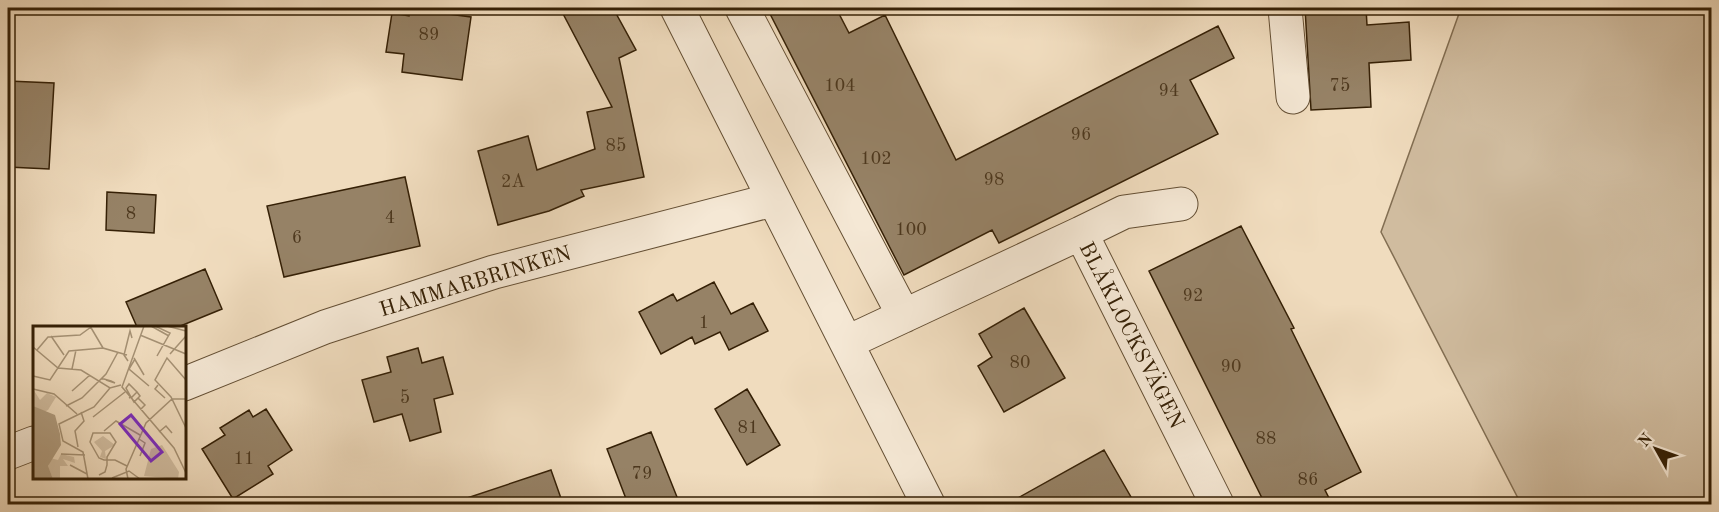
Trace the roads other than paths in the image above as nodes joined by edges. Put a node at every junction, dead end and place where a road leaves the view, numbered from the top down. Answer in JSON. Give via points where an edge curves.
{"nodes":[{"id":1,"x":677,"y":8,"type":"edge"},
{"id":2,"x":742,"y":8,"type":"edge"},
{"id":3,"x":1285,"y":8,"type":"edge"},
{"id":4,"x":1293,"y":97,"type":"dead end"},
{"id":5,"x":772,"y":200,"type":"junction"},
{"id":6,"x":1181,"y":204,"type":"dead end"},
{"id":7,"x":1081,"y":233,"type":"junction"},
{"id":8,"x":904,"y":316,"type":"junction"},
{"id":9,"x":848,"y":342,"type":"junction"},
{"id":10,"x":186,"y":383,"type":"edge"},
{"id":11,"x":33,"y":442,"type":"edge"},
{"id":12,"x":8,"y":453,"type":"edge"},
{"id":13,"x":928,"y":504,"type":"edge"},
{"id":14,"x":1217,"y":504,"type":"edge"}],
"edges":[{"from":1,"to":5,"type":"street"},
{"from":2,"to":8,"type":"street"},
{"from":3,"to":4,"type":"street"},
{"from":5,"to":9,"type":"street"},
{"from":5,"to":10,"type":"street","name":"HAMMARBRINKEN","via":[[494,272],[325,327]]},
{"from":6,"to":7,"type":"street","via":[[1124,212]]},
{"from":7,"to":8,"type":"street","name":"BLÅKLOCKSVÄGEN"},
{"from":7,"to":14,"type":"street","name":"BLÅKLOCKSVÄGEN"},
{"from":8,"to":9,"type":"street","name":"BLÅKLOCKSVÄGEN"},
{"from":9,"to":13,"type":"street"},
{"from":11,"to":12,"type":"street"}]}
